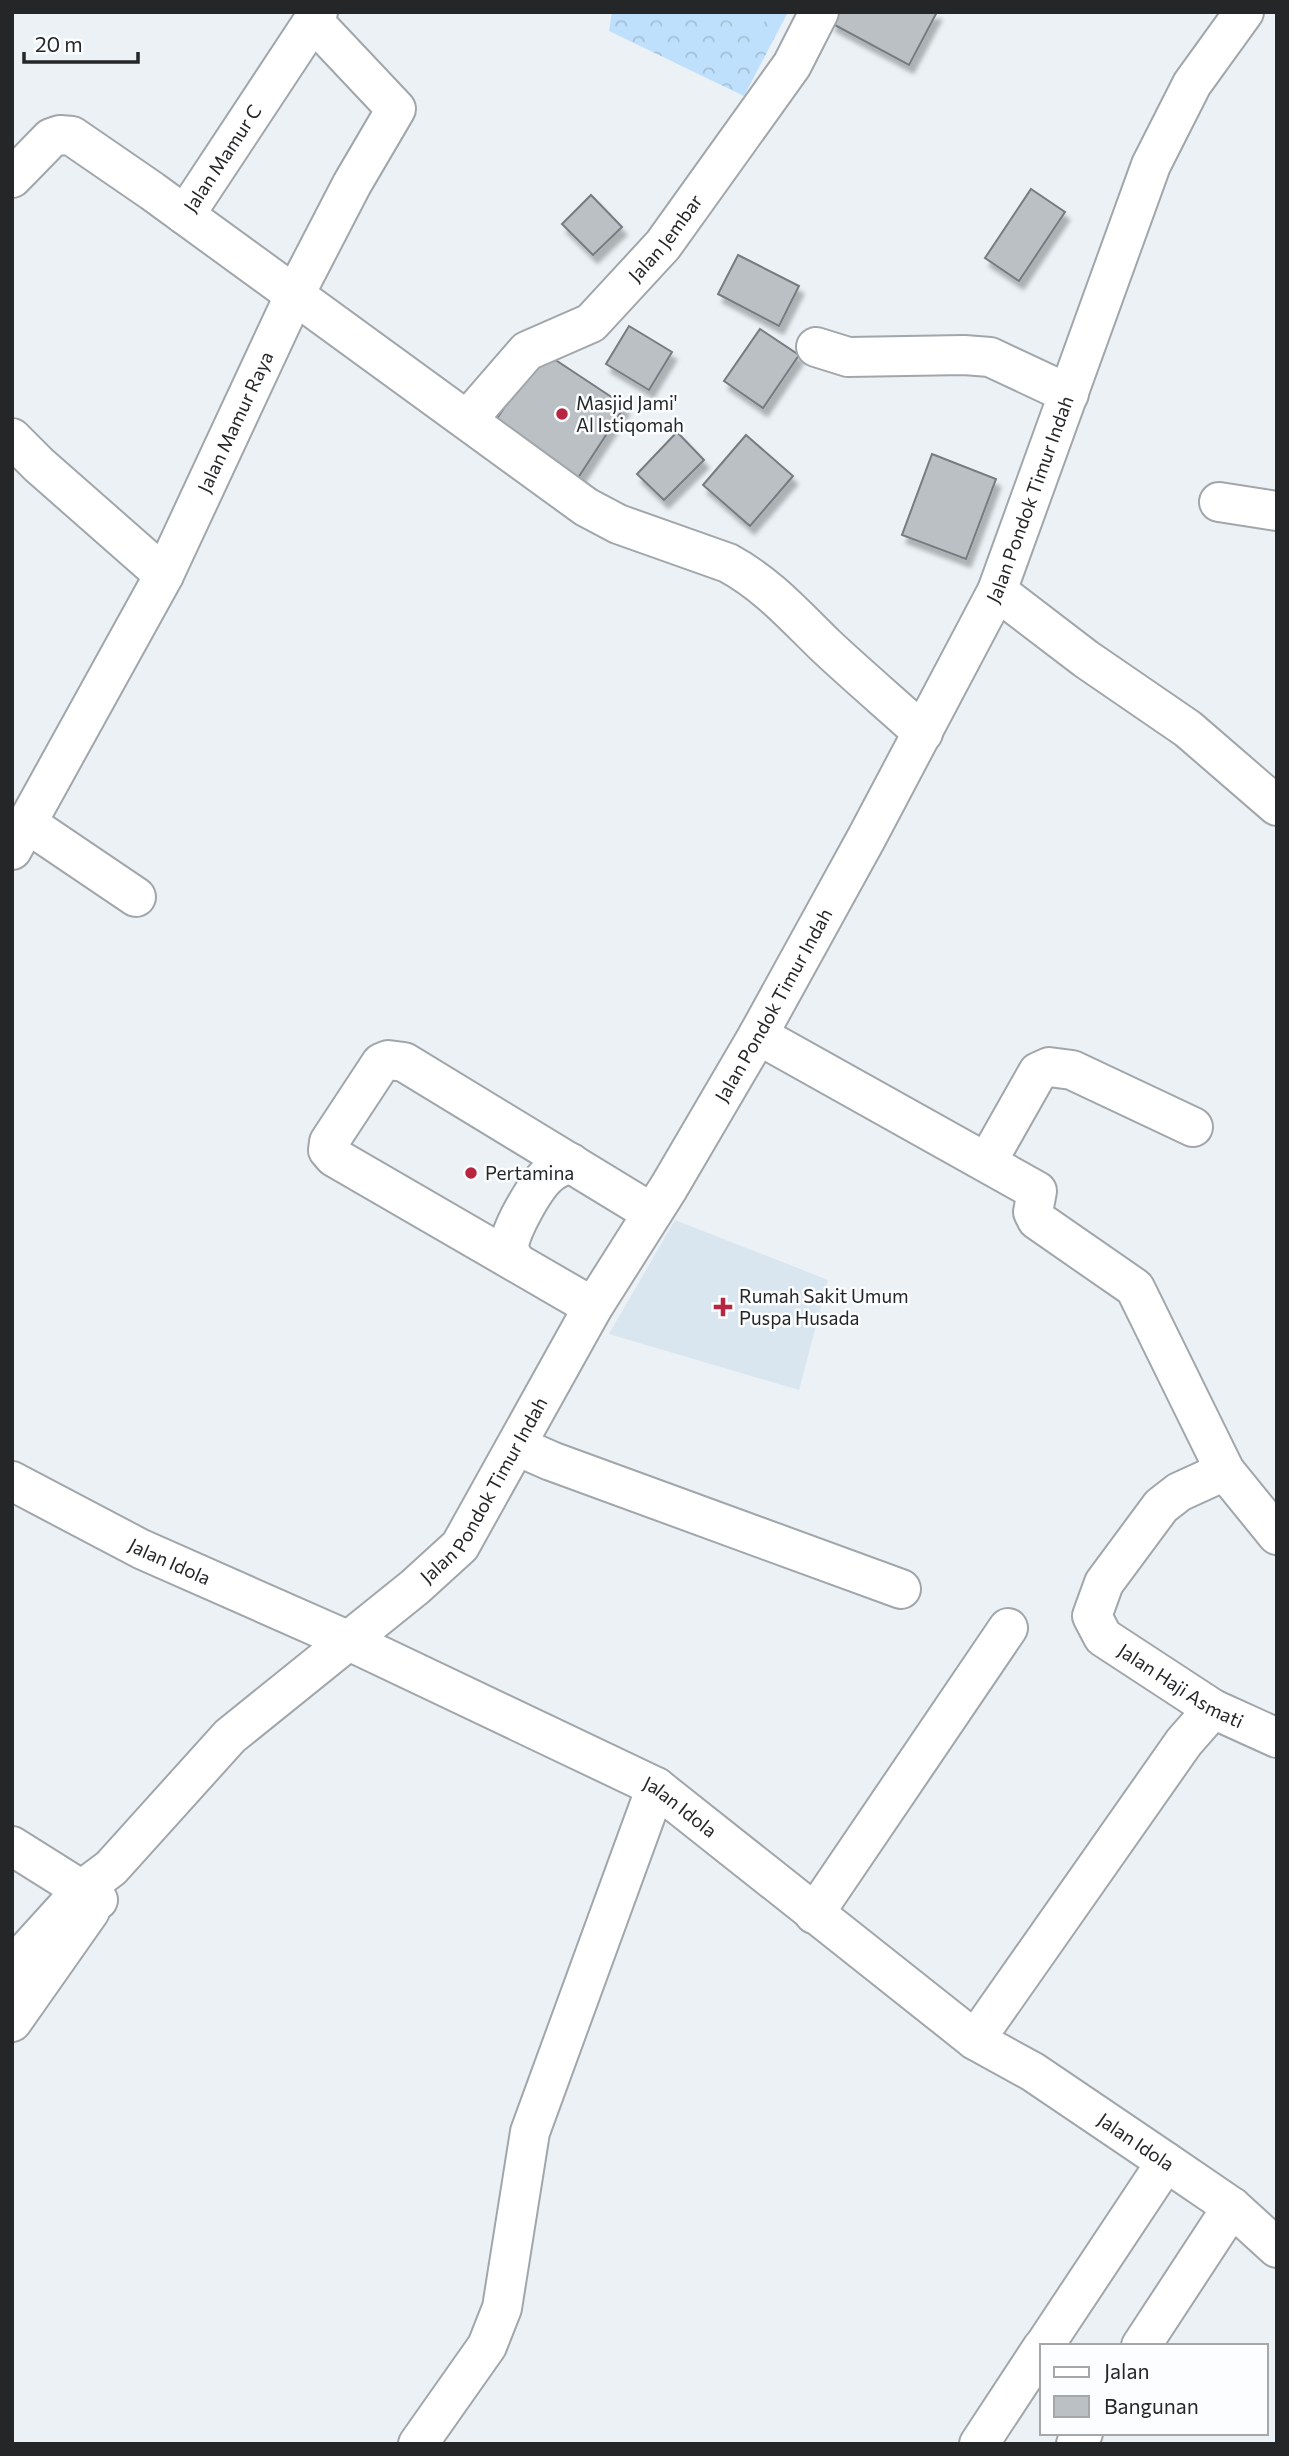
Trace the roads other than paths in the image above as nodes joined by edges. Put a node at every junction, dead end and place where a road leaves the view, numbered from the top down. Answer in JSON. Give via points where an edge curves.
{"nodes":[{"id":1,"x":818,"y":12,"type":"edge"},
{"id":2,"x":1244,"y":12,"type":"edge"},
{"id":3,"x":316,"y":17,"type":"edge"},
{"id":4,"x":12,"y":178,"type":"edge"},
{"id":5,"x":185,"y":215,"type":"junction"},
{"id":6,"x":294,"y":296,"type":"junction"},
{"id":7,"x":816,"y":347,"type":"dead end"},
{"id":8,"x":1069,"y":394,"type":"junction"},
{"id":9,"x":468,"y":419,"type":"junction"},
{"id":10,"x":12,"y":438,"type":"edge"},
{"id":11,"x":1219,"y":502,"type":"dead end"},
{"id":12,"x":1277,"y":511,"type":"edge"},
{"id":13,"x":164,"y":575,"type":"junction"},
{"id":14,"x":997,"y":591,"type":"junction"},
{"id":15,"x":923,"y":733,"type":"junction"},
{"id":16,"x":1277,"y":806,"type":"edge"},
{"id":17,"x":20,"y":837,"type":"edge"},
{"id":18,"x":136,"y":897,"type":"dead end"},
{"id":19,"x":758,"y":1035,"type":"junction"},
{"id":20,"x":1194,"y":1127,"type":"dead end"},
{"id":21,"x":987,"y":1162,"type":"junction"},
{"id":22,"x":571,"y":1163,"type":"junction"},
{"id":23,"x":653,"y":1213,"type":"junction"},
{"id":24,"x":516,"y":1262,"type":"junction"},
{"id":25,"x":593,"y":1307,"type":"junction"},
{"id":26,"x":517,"y":1446,"type":"junction"},
{"id":27,"x":1225,"y":1471,"type":"junction"},
{"id":28,"x":12,"y":1481,"type":"edge"},
{"id":29,"x":1277,"y":1535,"type":"edge"},
{"id":30,"x":901,"y":1589,"type":"dead end"},
{"id":31,"x":1008,"y":1628,"type":"dead end"},
{"id":32,"x":347,"y":1640,"type":"junction"},
{"id":33,"x":1213,"y":1709,"type":"junction"},
{"id":34,"x":1277,"y":1738,"type":"edge"},
{"id":35,"x":656,"y":1787,"type":"junction"},
{"id":36,"x":12,"y":1846,"type":"edge"},
{"id":37,"x":97,"y":1886,"type":"junction"},
{"id":38,"x":814,"y":1914,"type":"junction"},
{"id":39,"x":12,"y":1966,"type":"edge"},
{"id":40,"x":12,"y":2022,"type":"edge"},
{"id":41,"x":975,"y":2040,"type":"junction"},
{"id":42,"x":1166,"y":2162,"type":"junction"},
{"id":43,"x":1232,"y":2207,"type":"junction"},
{"id":44,"x":1277,"y":2248,"type":"edge"},
{"id":45,"x":1045,"y":2344,"type":"edge"},
{"id":46,"x":1142,"y":2344,"type":"edge"},
{"id":47,"x":1040,"y":2352,"type":"edge"},
{"id":48,"x":418,"y":2444,"type":"edge"},
{"id":49,"x":979,"y":2444,"type":"edge"}],
"edges":[{"from":1,"to":9,"type":"street","name":"Jalan Jembar","via":[[792,65],[663,244],[591,323],[527,351]]},
{"from":2,"to":8,"type":"street","name":"Jalan Pondok Timur Indah","via":[[1192,84],[1151,165]]},
{"from":3,"to":5,"type":"street","name":"Jalan Mamur C"},
{"from":3,"to":6,"type":"street","name":"Jalan Mamur Raya","via":[[396,109]]},
{"from":4,"to":5,"type":"street","via":[[51,138],[72,136]]},
{"from":5,"to":6,"type":"street","name":"Jalan Mamur C"},
{"from":6,"to":9,"type":"street","name":"Jalan Mamur C"},
{"from":6,"to":13,"type":"street","name":"Jalan Mamur Raya"},
{"from":7,"to":8,"type":"street","via":[[856,358],[990,357]]},
{"from":8,"to":14,"type":"street","name":"Jalan Pondok Timur Indah"},
{"from":9,"to":15,"type":"street","name":"Jalan Mamur C","via":[[586,508],[744,572]]},
{"from":10,"to":13,"type":"street"},
{"from":11,"to":12,"type":"street"},
{"from":13,"to":17,"type":"street","name":"Jalan Mamur Raya"},
{"from":14,"to":15,"type":"street","name":"Jalan Pondok Timur Indah"},
{"from":14,"to":16,"type":"street","via":[[1188,729]]},
{"from":15,"to":19,"type":"street","name":"Jalan Pondok Timur Indah"},
{"from":17,"to":18,"type":"street"},
{"from":19,"to":21,"type":"street"},
{"from":19,"to":23,"type":"street","name":"Jalan Pondok Timur Indah"},
{"from":20,"to":21,"type":"street","via":[[1072,1070],[1049,1067],[1038,1072]]},
{"from":21,"to":27,"type":"street","via":[[1037,1191],[1033,1212],[1047,1229],[1135,1288]]},
{"from":22,"to":23,"type":"street"},
{"from":22,"to":24,"type":"street","via":[[541,1182],[522,1215],[509,1244]]},
{"from":22,"to":24,"type":"street","via":[[404,1062],[388,1060],[381,1063],[329,1142],[334,1157]]},
{"from":23,"to":25,"type":"street","name":"Jalan Pondok Timur Indah"},
{"from":24,"to":25,"type":"street"},
{"from":25,"to":26,"type":"street","name":"Jalan Pondok Timur Indah"},
{"from":26,"to":30,"type":"street"},
{"from":26,"to":32,"type":"street","name":"Jalan Pondok Timur Indah","via":[[460,1546]]},
{"from":27,"to":29,"type":"street"},
{"from":27,"to":33,"type":"street","name":"Jalan Haji Asmati","via":[[1179,1492],[1161,1506],[1104,1583],[1092,1616],[1103,1637]]},
{"from":28,"to":32,"type":"street","name":"Jalan Idola","via":[[141,1549]]},
{"from":31,"to":38,"type":"street"},
{"from":32,"to":35,"type":"street","name":"Jalan Idola"},
{"from":32,"to":37,"type":"street","name":"Jalan Pondok Timur Indah","via":[[230,1736]]},
{"from":33,"to":34,"type":"street","name":"Jalan Haji Asmati"},
{"from":33,"to":41,"type":"street","via":[[1184,1742]]},
{"from":35,"to":38,"type":"street","name":"Jalan Idola"},
{"from":35,"to":48,"type":"street","via":[[530,2132],[502,2308],[494,2331]]},
{"from":36,"to":37,"type":"street"},
{"from":37,"to":39,"type":"street","name":"Jalan Pondok Timur Indah"},
{"from":37,"to":40,"type":"street","name":"Jalan Pondok Timur Indah"},
{"from":38,"to":41,"type":"street","name":"Jalan Idola"},
{"from":41,"to":42,"type":"street","name":"Jalan Idola","via":[[1033,2072]]},
{"from":42,"to":43,"type":"street","name":"Jalan Idola"},
{"from":42,"to":45,"type":"street"},
{"from":43,"to":44,"type":"street","name":"Jalan Idola"},
{"from":43,"to":46,"type":"street"},
{"from":47,"to":49,"type":"street"}]}
